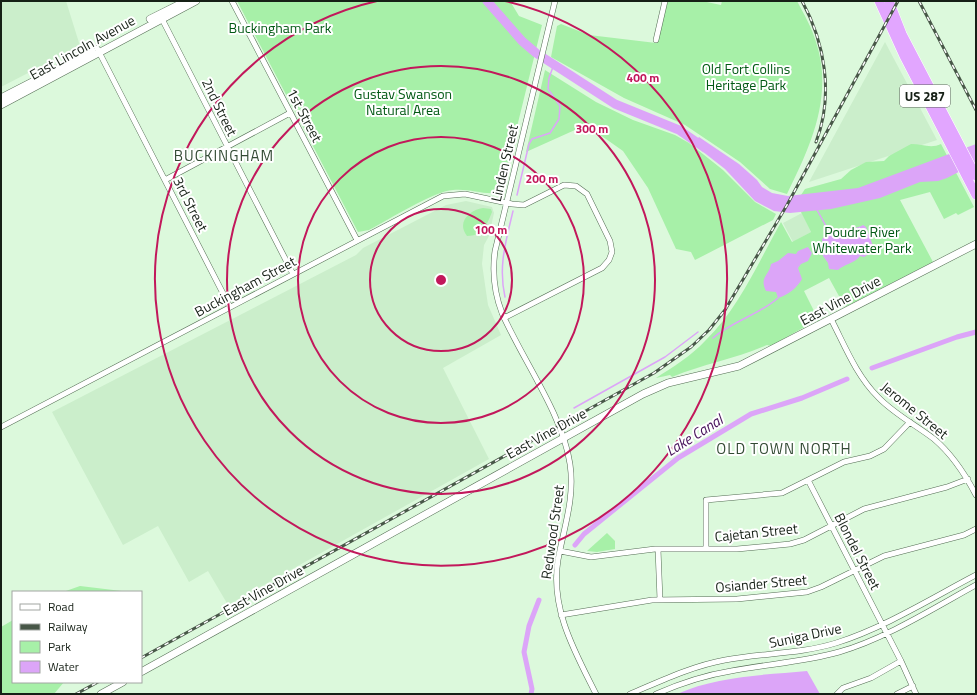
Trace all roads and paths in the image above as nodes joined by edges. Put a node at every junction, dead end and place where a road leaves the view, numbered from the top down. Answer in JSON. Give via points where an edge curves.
{"nodes":[{"id":1,"x":186,"y":1,"type":"edge"},
{"id":2,"x":196,"y":1,"type":"edge"},
{"id":3,"x":232,"y":1,"type":"edge"},
{"id":4,"x":555,"y":1,"type":"edge"},
{"id":5,"x":665,"y":1,"type":"edge"},
{"id":6,"x":879,"y":1,"type":"edge"},
{"id":7,"x":889,"y":1,"type":"edge"},
{"id":8,"x":161,"y":17,"type":"junction"},
{"id":9,"x":656,"y":40,"type":"dead end"},
{"id":10,"x":98,"y":50,"type":"junction"},
{"id":11,"x":1,"y":98,"type":"edge"},
{"id":12,"x":1,"y":105,"type":"edge"},
{"id":13,"x":290,"y":113,"type":"junction"},
{"id":14,"x":950,"y":134,"type":"junction"},
{"id":15,"x":226,"y":147,"type":"junction"},
{"id":16,"x":976,"y":176,"type":"edge"},
{"id":17,"x":165,"y":180,"type":"junction"},
{"id":18,"x":974,"y":191,"type":"edge"},
{"id":19,"x":507,"y":203,"type":"junction"},
{"id":20,"x":357,"y":240,"type":"junction"},
{"id":21,"x":976,"y":244,"type":"edge"},
{"id":22,"x":293,"y":274,"type":"junction"},
{"id":23,"x":230,"y":307,"type":"junction"},
{"id":24,"x":504,"y":318,"type":"junction"},
{"id":25,"x":831,"y":319,"type":"junction"},
{"id":26,"x":910,"y":422,"type":"junction"},
{"id":27,"x":1,"y":427,"type":"edge"},
{"id":28,"x":563,"y":438,"type":"junction"},
{"id":29,"x":968,"y":479,"type":"junction"},
{"id":30,"x":808,"y":480,"type":"junction"},
{"id":31,"x":976,"y":495,"type":"edge"},
{"id":32,"x":832,"y":526,"type":"junction"},
{"id":33,"x":976,"y":529,"type":"edge"},
{"id":34,"x":658,"y":549,"type":"junction"},
{"id":35,"x":706,"y":549,"type":"junction"},
{"id":36,"x":560,"y":550,"type":"junction"},
{"id":37,"x":855,"y":570,"type":"junction"},
{"id":38,"x":976,"y":575,"type":"edge"},
{"id":39,"x":976,"y":585,"type":"edge"},
{"id":40,"x":660,"y":600,"type":"junction"},
{"id":41,"x":561,"y":614,"type":"junction"},
{"id":42,"x":882,"y":624,"type":"junction"},
{"id":43,"x":887,"y":632,"type":"junction"},
{"id":44,"x":901,"y":661,"type":"junction"},
{"id":45,"x":142,"y":671,"type":"edge"},
{"id":46,"x":121,"y":683,"type":"edge"},
{"id":47,"x":913,"y":686,"type":"junction"},
{"id":48,"x":101,"y":694,"type":"edge"},
{"id":49,"x":596,"y":694,"type":"edge"},
{"id":50,"x":630,"y":694,"type":"edge"},
{"id":51,"x":656,"y":694,"type":"edge"},
{"id":52,"x":836,"y":694,"type":"edge"},
{"id":53,"x":897,"y":694,"type":"edge"},
{"id":54,"x":916,"y":694,"type":"edge"}],
"edges":[{"from":1,"to":8,"type":"main road","name":"East Lincoln Avenue"},
{"from":2,"to":8,"type":"main road","name":"East Lincoln Avenue"},
{"from":3,"to":13,"type":"street","name":"1st Street"},
{"from":4,"to":19,"type":"street","name":"Linden Street"},
{"from":5,"to":9,"type":"street"},
{"from":6,"to":14,"type":"highway","number":"US 287","via":[[894,36]]},
{"from":7,"to":14,"type":"highway","number":"US 287"},
{"from":8,"to":10,"type":"main road","name":"East Lincoln Avenue"},
{"from":8,"to":15,"type":"street","name":"2nd Street"},
{"from":10,"to":11,"type":"main road","name":"East Lincoln Avenue"},
{"from":10,"to":12,"type":"main road","name":"East Lincoln Avenue","via":[[70,69]]},
{"from":10,"to":17,"type":"street","name":"3rd Street"},
{"from":13,"to":15,"type":"street"},
{"from":13,"to":20,"type":"street","name":"1st Street"},
{"from":14,"to":16,"type":"highway","number":"US 287"},
{"from":14,"to":18,"type":"highway","number":"US 287"},
{"from":15,"to":17,"type":"street"},
{"from":15,"to":22,"type":"street","name":"2nd Street"},
{"from":17,"to":23,"type":"street","name":"3rd Street"},
{"from":19,"to":20,"type":"street","name":"Buckingham Street","via":[[465,194],[450,194]]},
{"from":19,"to":24,"type":"street","name":"Linden Street","via":[[493,270],[496,294]]},
{"from":19,"to":24,"type":"street","name":"Buckingham Street","via":[[524,205],[564,185],[576,186],[587,194],[610,241],[612,252],[602,268]]},
{"from":20,"to":22,"type":"street","name":"Buckingham Street"},
{"from":21,"to":25,"type":"main road","name":"East Vine Drive"},
{"from":22,"to":23,"type":"street","name":"Buckingham Street"},
{"from":23,"to":27,"type":"street","name":"Buckingham Street"},
{"from":24,"to":28,"type":"street","name":"Linden Street","via":[[559,425]]},
{"from":25,"to":26,"type":"street","name":"Jerome Street","via":[[863,379],[888,407]]},
{"from":25,"to":28,"type":"main road","name":"East Vine Drive","via":[[740,366],[657,387]]},
{"from":26,"to":29,"type":"street","name":"Jerome Street","via":[[941,446],[960,466]]},
{"from":26,"to":30,"type":"street","via":[[884,449],[870,456],[844,462]]},
{"from":28,"to":36,"type":"street","name":"Redwood Street","via":[[570,462],[572,484]]},
{"from":28,"to":45,"type":"main road","name":"East Vine Drive"},
{"from":29,"to":31,"type":"street","name":"Jerome Street"},
{"from":29,"to":32,"type":"street","name":"Cajetan Street","via":[[948,488],[864,509]]},
{"from":30,"to":32,"type":"street","name":"Blondel Street"},
{"from":30,"to":35,"type":"street","via":[[776,495],[706,500]]},
{"from":32,"to":35,"type":"street","name":"Cajetan Street","via":[[796,543],[737,549]]},
{"from":32,"to":37,"type":"street","name":"Blondel Street"},
{"from":33,"to":37,"type":"street","name":"Osiander Street","via":[[964,535],[884,556]]},
{"from":34,"to":35,"type":"street","name":"Cajetan Street"},
{"from":34,"to":36,"type":"street","name":"Cajetan Street","via":[[591,557]]},
{"from":34,"to":40,"type":"street"},
{"from":36,"to":41,"type":"street","name":"Redwood Street","via":[[557,585]]},
{"from":37,"to":40,"type":"street","name":"Osiander Street","via":[[808,592],[740,599]]},
{"from":37,"to":42,"type":"street","name":"Blondel Street"},
{"from":38,"to":42,"type":"street","name":"Suniga Drive"},
{"from":39,"to":43,"type":"street","name":"Suniga Drive"},
{"from":40,"to":41,"type":"street","name":"Osiander Street"},
{"from":41,"to":49,"type":"street","name":"Redwood Street"},
{"from":42,"to":43,"type":"street","name":"Blondel Street"},
{"from":42,"to":50,"type":"street","name":"Suniga Drive","via":[[836,643],[806,650],[725,660],[694,668]]},
{"from":43,"to":44,"type":"street","name":"Blondel Street"},
{"from":43,"to":51,"type":"street","name":"Suniga Drive","via":[[840,652],[730,671]]},
{"from":44,"to":47,"type":"street","name":"Blondel Street"},
{"from":44,"to":52,"type":"street","via":[[871,678],[843,688]]},
{"from":46,"to":48,"type":"main road"},
{"from":47,"to":53,"type":"street"},
{"from":47,"to":54,"type":"street","name":"Blondel Street"}]}
